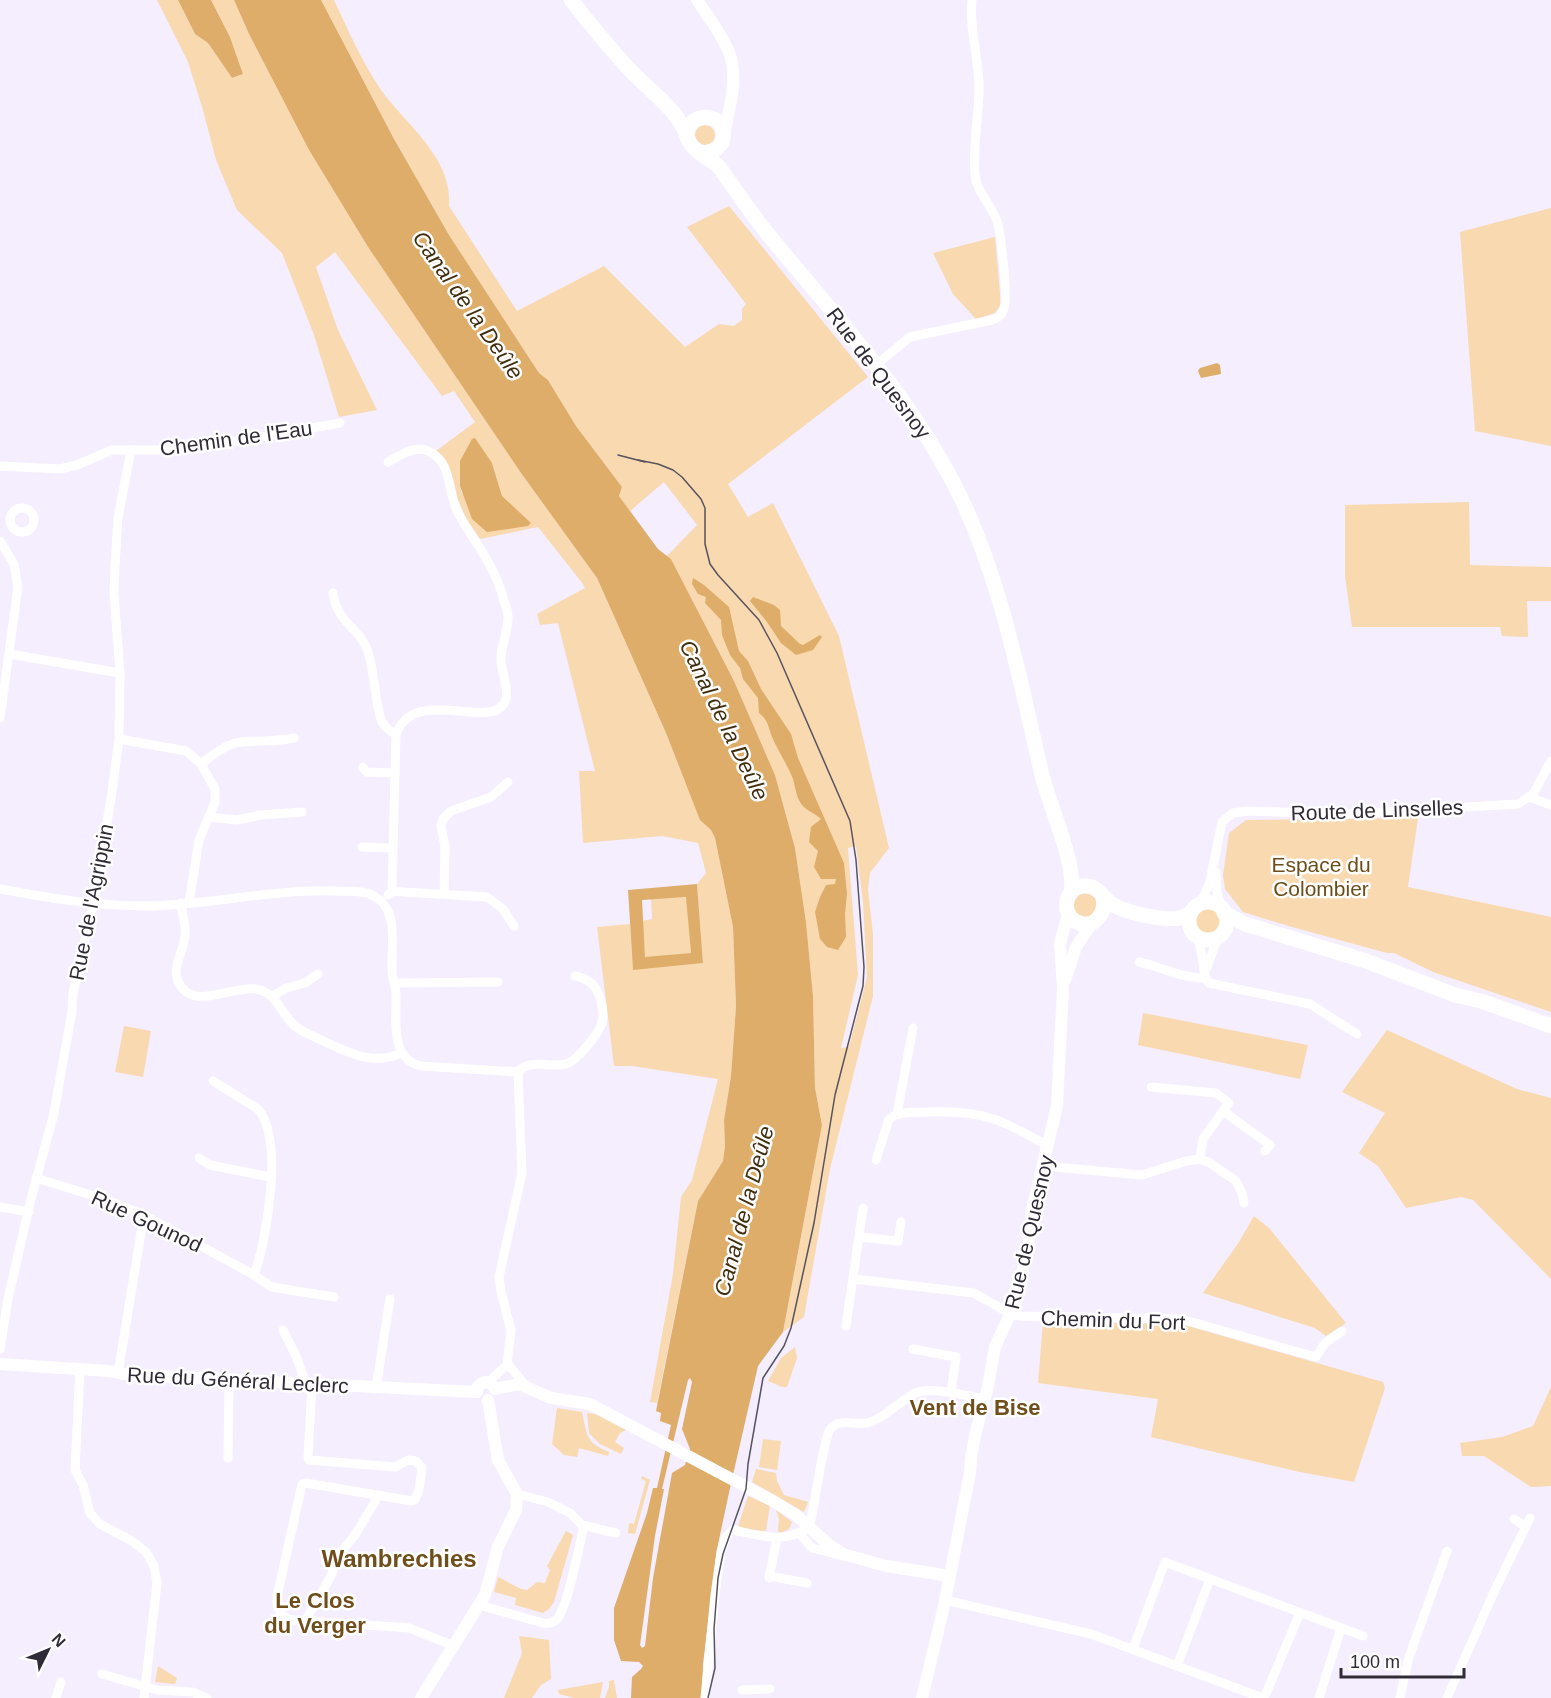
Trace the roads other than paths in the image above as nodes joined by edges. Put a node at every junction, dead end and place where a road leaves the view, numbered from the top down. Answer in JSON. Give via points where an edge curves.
{"nodes":[{"id":1,"x":571,"y":0,"type":"edge"},
{"id":2,"x":697,"y":0,"type":"edge"},
{"id":3,"x":972,"y":0,"type":"edge"},
{"id":4,"x":733,"y":79,"type":"junction"},
{"id":5,"x":659,"y":97,"type":"junction"},
{"id":6,"x":704,"y":117,"type":"junction"},
{"id":7,"x":723,"y":138,"type":"junction"},
{"id":8,"x":688,"y":139,"type":"junction"},
{"id":9,"x":699,"y":152,"type":"junction"},
{"id":10,"x":747,"y":206,"type":"junction"},
{"id":11,"x":876,"y":364,"type":"junction"},
{"id":12,"x":340,"y":423,"type":"dead end"},
{"id":13,"x":131,"y":450,"type":"junction"},
{"id":14,"x":388,"y":462,"type":"dead end"},
{"id":15,"x":0,"y":466,"type":"edge"},
{"id":16,"x":13,"y":528,"type":"dead end"},
{"id":17,"x":0,"y":541,"type":"edge"},
{"id":18,"x":333,"y":592,"type":"dead end"},
{"id":19,"x":9,"y":654,"type":"junction"},
{"id":20,"x":120,"y":673,"type":"junction"},
{"id":21,"x":0,"y":718,"type":"edge"},
{"id":22,"x":396,"y":735,"type":"junction"},
{"id":23,"x":294,"y":738,"type":"dead end"},
{"id":24,"x":119,"y":739,"type":"junction"},
{"id":25,"x":1551,"y":761,"type":"edge"},
{"id":26,"x":201,"y":764,"type":"junction"},
{"id":27,"x":363,"y":767,"type":"dead end"},
{"id":28,"x":394,"y":773,"type":"junction"},
{"id":29,"x":508,"y":782,"type":"dead end"},
{"id":30,"x":1529,"y":797,"type":"junction"},
{"id":31,"x":1049,"y":800,"type":"junction"},
{"id":32,"x":1551,"y":805,"type":"edge"},
{"id":33,"x":302,"y":812,"type":"dead end"},
{"id":34,"x":209,"y":817,"type":"junction"},
{"id":35,"x":363,"y":847,"type":"dead end"},
{"id":36,"x":392,"y":848,"type":"junction"},
{"id":37,"x":1216,"y":860,"type":"junction"},
{"id":38,"x":0,"y":889,"type":"edge"},
{"id":39,"x":392,"y":891,"type":"junction"},
{"id":40,"x":1097,"y":891,"type":"junction"},
{"id":41,"x":1071,"y":893,"type":"junction"},
{"id":42,"x":444,"y":894,"type":"junction"},
{"id":43,"x":382,"y":902,"type":"junction"},
{"id":44,"x":93,"y":903,"type":"junction"},
{"id":45,"x":185,"y":903,"type":"junction"},
{"id":46,"x":1194,"y":909,"type":"junction"},
{"id":47,"x":1223,"y":910,"type":"junction"},
{"id":48,"x":1068,"y":913,"type":"junction"},
{"id":49,"x":1095,"y":921,"type":"junction"},
{"id":50,"x":514,"y":926,"type":"dead end"},
{"id":51,"x":1195,"y":935,"type":"junction"},
{"id":52,"x":1220,"y":935,"type":"junction"},
{"id":53,"x":1307,"y":944,"type":"junction"},
{"id":54,"x":1138,"y":962,"type":"dead end"},
{"id":55,"x":318,"y":974,"type":"dead end"},
{"id":56,"x":1205,"y":975,"type":"junction"},
{"id":57,"x":575,"y":976,"type":"dead end"},
{"id":58,"x":498,"y":982,"type":"dead end"},
{"id":59,"x":394,"y":983,"type":"junction"},
{"id":60,"x":1063,"y":989,"type":"junction"},
{"id":61,"x":273,"y":996,"type":"junction"},
{"id":62,"x":1551,"y":1026,"type":"edge"},
{"id":63,"x":914,"y":1028,"type":"dead end"},
{"id":64,"x":1357,"y":1034,"type":"dead end"},
{"id":65,"x":401,"y":1053,"type":"junction"},
{"id":66,"x":518,"y":1072,"type":"junction"},
{"id":67,"x":213,"y":1081,"type":"dead end"},
{"id":68,"x":1151,"y":1087,"type":"dead end"},
{"id":69,"x":1223,"y":1111,"type":"junction"},
{"id":70,"x":897,"y":1114,"type":"junction"},
{"id":71,"x":1048,"y":1146,"type":"junction"},
{"id":72,"x":1265,"y":1151,"type":"dead end"},
{"id":73,"x":199,"y":1158,"type":"dead end"},
{"id":74,"x":1200,"y":1159,"type":"junction"},
{"id":75,"x":876,"y":1160,"type":"dead end"},
{"id":76,"x":1043,"y":1166,"type":"junction"},
{"id":77,"x":270,"y":1177,"type":"junction"},
{"id":78,"x":36,"y":1178,"type":"junction"},
{"id":79,"x":1244,"y":1203,"type":"dead end"},
{"id":80,"x":0,"y":1207,"type":"edge"},
{"id":81,"x":863,"y":1209,"type":"dead end"},
{"id":82,"x":29,"y":1212,"type":"junction"},
{"id":83,"x":144,"y":1215,"type":"junction"},
{"id":84,"x":901,"y":1222,"type":"dead end"},
{"id":85,"x":859,"y":1237,"type":"junction"},
{"id":86,"x":254,"y":1275,"type":"junction"},
{"id":87,"x":854,"y":1279,"type":"junction"},
{"id":88,"x":334,"y":1297,"type":"dead end"},
{"id":89,"x":390,"y":1299,"type":"dead end"},
{"id":90,"x":1011,"y":1314,"type":"junction"},
{"id":91,"x":846,"y":1326,"type":"dead end"},
{"id":92,"x":284,"y":1330,"type":"dead end"},
{"id":93,"x":1342,"y":1331,"type":"dead end"},
{"id":94,"x":0,"y":1349,"type":"edge"},
{"id":95,"x":913,"y":1349,"type":"dead end"},
{"id":96,"x":0,"y":1364,"type":"edge"},
{"id":97,"x":508,"y":1364,"type":"junction"},
{"id":98,"x":80,"y":1369,"type":"junction"},
{"id":99,"x":117,"y":1373,"type":"junction"},
{"id":100,"x":229,"y":1381,"type":"junction"},
{"id":101,"x":309,"y":1384,"type":"junction"},
{"id":102,"x":526,"y":1386,"type":"junction"},
{"id":103,"x":376,"y":1388,"type":"junction"},
{"id":104,"x":490,"y":1390,"type":"junction"},
{"id":105,"x":951,"y":1393,"type":"junction"},
{"id":106,"x":985,"y":1399,"type":"junction"},
{"id":107,"x":228,"y":1458,"type":"dead end"},
{"id":108,"x":517,"y":1494,"type":"junction"},
{"id":109,"x":379,"y":1496,"type":"junction"},
{"id":110,"x":1514,"y":1520,"type":"dead end"},
{"id":111,"x":583,"y":1527,"type":"junction"},
{"id":112,"x":804,"y":1530,"type":"junction"},
{"id":113,"x":616,"y":1533,"type":"dead end"},
{"id":114,"x":777,"y":1538,"type":"junction"},
{"id":115,"x":1447,"y":1551,"type":"dead end"},
{"id":116,"x":950,"y":1576,"type":"junction"},
{"id":117,"x":1210,"y":1579,"type":"junction"},
{"id":118,"x":807,"y":1583,"type":"dead end"},
{"id":119,"x":945,"y":1600,"type":"junction"},
{"id":120,"x":479,"y":1605,"type":"junction"},
{"id":121,"x":1300,"y":1613,"type":"junction"},
{"id":122,"x":305,"y":1621,"type":"junction"},
{"id":123,"x":1341,"y":1628,"type":"junction"},
{"id":124,"x":1363,"y":1635,"type":"dead end"},
{"id":125,"x":454,"y":1646,"type":"junction"},
{"id":126,"x":1132,"y":1649,"type":"junction"},
{"id":127,"x":1177,"y":1666,"type":"junction"},
{"id":128,"x":102,"y":1674,"type":"dead end"},
{"id":129,"x":61,"y":1682,"type":"dead end"},
{"id":130,"x":145,"y":1687,"type":"junction"},
{"id":131,"x":770,"y":1689,"type":"dead end"},
{"id":132,"x":742,"y":1690,"type":"dead end"},
{"id":133,"x":56,"y":1698,"type":"edge"},
{"id":134,"x":144,"y":1698,"type":"edge"},
{"id":135,"x":207,"y":1698,"type":"edge"},
{"id":136,"x":421,"y":1698,"type":"edge"},
{"id":137,"x":705,"y":1698,"type":"edge"},
{"id":138,"x":922,"y":1698,"type":"edge"},
{"id":139,"x":1264,"y":1698,"type":"edge"},
{"id":140,"x":1319,"y":1698,"type":"edge"},
{"id":141,"x":1400,"y":1698,"type":"edge"},
{"id":142,"x":1447,"y":1698,"type":"edge"}],
"edges":[{"from":1,"to":5,"type":"main road","via":[[630,70]]},
{"from":2,"to":4,"type":"street","via":[[728,51]]},
{"from":3,"to":11,"type":"street","via":[[979,86],[976,178],[999,231],[1004,308],[992,320],[910,337]]},
{"from":4,"to":6,"type":"street","via":[[724,104]]},
{"from":4,"to":7,"type":"street"},
{"from":5,"to":6,"type":"main road","via":[[688,115]]},
{"from":5,"to":8,"type":"main road","via":[[682,125]]},
{"from":6,"to":7,"type":"main road","via":[[718,122]]},
{"from":6,"to":8,"type":"main road","via":[[690,126]]},
{"from":7,"to":9,"type":"main road","via":[[712,152]]},
{"from":7,"to":10,"type":"main road","name":"Rue de Quesnoy","via":[[727,168]]},
{"from":8,"to":9,"type":"main road"},
{"from":9,"to":10,"type":"main road","name":"Rue de Quesnoy","via":[[715,163]]},
{"from":10,"to":11,"type":"main road","name":"Rue de Quesnoy"},
{"from":11,"to":31,"type":"main road","name":"Rue de Quesnoy","via":[[934,449],[981,545],[1006,620]]},
{"from":12,"to":13,"type":"street","name":"Chemin de l'Eau","via":[[234,442]]},
{"from":13,"to":15,"type":"street","name":"Chemin de l'Eau","via":[[112,450],[60,469]]},
{"from":13,"to":20,"type":"street","name":"Rue de l'Agrippin","via":[[118,518],[115,566]]},
{"from":14,"to":22,"type":"street","via":[[421,449],[442,462],[454,506],[492,568],[508,619],[501,656],[507,697],[501,707],[488,713],[421,711],[404,721]]},
{"from":16,"to":17,"type":"street"},
{"from":17,"to":19,"type":"street","via":[[11,557],[18,580]]},
{"from":18,"to":22,"type":"street","via":[[340,616],[366,647],[382,721]]},
{"from":19,"to":20,"type":"street"},
{"from":19,"to":21,"type":"street"},
{"from":20,"to":24,"type":"street","name":"Rue de l'Agrippin"},
{"from":22,"to":28,"type":"street"},
{"from":23,"to":26,"type":"street","via":[[237,743]]},
{"from":24,"to":26,"type":"street","via":[[178,748]]},
{"from":24,"to":44,"type":"street","name":"Rue de l'Agrippin"},
{"from":25,"to":30,"type":"street"},
{"from":26,"to":34,"type":"street","via":[[216,795]]},
{"from":27,"to":28,"type":"street","via":[[366,772]]},
{"from":28,"to":36,"type":"street"},
{"from":29,"to":42,"type":"street","via":[[491,797],[442,819]]},
{"from":30,"to":32,"type":"street"},
{"from":30,"to":37,"type":"street","name":"Route de Linselles","via":[[1512,805],[1347,814],[1238,812],[1222,822]]},
{"from":31,"to":40,"type":"main road","name":"Rue de Quesnoy","via":[[1079,871]]},
{"from":31,"to":41,"type":"main road","name":"Rue de Quesnoy","via":[[1069,863]]},
{"from":33,"to":34,"type":"street","via":[[237,820]]},
{"from":34,"to":45,"type":"street","via":[[199,840]]},
{"from":35,"to":36,"type":"street"},
{"from":36,"to":39,"type":"street"},
{"from":37,"to":46,"type":"street","name":"Route de Linselles","via":[[1208,887]]},
{"from":37,"to":47,"type":"street","name":"Route de Linselles","via":[[1217,892]]},
{"from":38,"to":44,"type":"street"},
{"from":39,"to":42,"type":"street"},
{"from":39,"to":43,"type":"street"},
{"from":40,"to":41,"type":"main road","via":[[1080,886]]},
{"from":40,"to":46,"type":"main road","via":[[1116,907],[1149,916],[1176,919]]},
{"from":40,"to":49,"type":"main road","via":[[1105,906]]},
{"from":41,"to":48,"type":"main road"},
{"from":42,"to":50,"type":"street","via":[[488,897],[503,909]]},
{"from":43,"to":45,"type":"street","via":[[366,893],[317,891]]},
{"from":43,"to":59,"type":"street","via":[[391,918]]},
{"from":44,"to":45,"type":"street"},
{"from":44,"to":78,"type":"street","name":"Rue de l'Agrippin","via":[[73,993],[54,1113]]},
{"from":45,"to":61,"type":"street","via":[[185,933],[176,969],[183,989],[200,998],[250,989]]},
{"from":46,"to":47,"type":"main road","via":[[1208,903]]},
{"from":46,"to":51,"type":"main road","via":[[1189,922]]},
{"from":47,"to":52,"type":"main road","via":[[1226,925]]},
{"from":47,"to":53,"type":"main road","via":[[1240,922]]},
{"from":48,"to":49,"type":"main road","via":[[1077,922]]},
{"from":48,"to":60,"type":"street","name":"Rue de Quesnoy","via":[[1060,944]]},
{"from":49,"to":51,"type":"main road","via":[[1122,918],[1179,928]]},
{"from":49,"to":60,"type":"street","name":"Rue de Quesnoy","via":[[1072,956]]},
{"from":51,"to":52,"type":"main road","via":[[1208,940]]},
{"from":51,"to":56,"type":"street","via":[[1201,945]]},
{"from":52,"to":53,"type":"main road","via":[[1241,932]]},
{"from":52,"to":56,"type":"street"},
{"from":53,"to":62,"type":"main road","via":[[1387,963]]},
{"from":54,"to":56,"type":"street","via":[[1169,972]]},
{"from":55,"to":61,"type":"street"},
{"from":56,"to":64,"type":"street","via":[[1207,982],[1215,986],[1310,1004]]},
{"from":57,"to":66,"type":"street","via":[[584,977],[599,993],[601,1026],[573,1061],[525,1066]]},
{"from":58,"to":59,"type":"street"},
{"from":59,"to":65,"type":"street"},
{"from":60,"to":71,"type":"street","name":"Rue de Quesnoy","via":[[1058,1100]]},
{"from":61,"to":65,"type":"street","via":[[295,1026],[346,1051],[375,1059]]},
{"from":63,"to":70,"type":"street"},
{"from":65,"to":66,"type":"street","via":[[421,1066]]},
{"from":66,"to":97,"type":"street","via":[[522,1173],[499,1277],[511,1330]]},
{"from":67,"to":77,"type":"street","via":[[249,1102],[263,1116],[270,1137]]},
{"from":68,"to":69,"type":"street","via":[[1216,1093],[1229,1103]]},
{"from":69,"to":72,"type":"street","via":[[1270,1145]]},
{"from":69,"to":74,"type":"street","via":[[1203,1139]]},
{"from":70,"to":71,"type":"street","via":[[977,1114],[1015,1126]]},
{"from":70,"to":75,"type":"street","via":[[888,1122]]},
{"from":71,"to":76,"type":"street","name":"Rue de Quesnoy"},
{"from":73,"to":77,"type":"street","via":[[210,1165]]},
{"from":74,"to":76,"type":"street","via":[[1142,1175]]},
{"from":74,"to":79,"type":"street","via":[[1236,1181]]},
{"from":76,"to":90,"type":"street","name":"Rue de Quesnoy","via":[[1018,1297]]},
{"from":77,"to":86,"type":"street","via":[[265,1232]]},
{"from":78,"to":82,"type":"street","name":"Rue de l'Agrippin"},
{"from":78,"to":83,"type":"street","name":"Rue Gounod"},
{"from":80,"to":82,"type":"street"},
{"from":81,"to":85,"type":"street"},
{"from":82,"to":94,"type":"street","name":"Rue de l'Agrippin"},
{"from":83,"to":86,"type":"street","name":"Rue Gounod"},
{"from":83,"to":99,"type":"street"},
{"from":84,"to":85,"type":"street","via":[[898,1241]]},
{"from":85,"to":87,"type":"street"},
{"from":86,"to":88,"type":"street","name":"Rue Gounod","via":[[268,1286]]},
{"from":87,"to":90,"type":"street","via":[[974,1293]]},
{"from":87,"to":91,"type":"street"},
{"from":89,"to":103,"type":"street"},
{"from":90,"to":93,"type":"street","name":"Chemin du Fort","via":[[1181,1319],[1316,1358],[1325,1343]]},
{"from":90,"to":106,"type":"street","name":"Rue de Quesnoy","via":[[995,1347]]},
{"from":92,"to":101,"type":"street"},
{"from":95,"to":105,"type":"street","via":[[956,1357]]},
{"from":96,"to":98,"type":"street","name":"Rue du Général Leclerc"},
{"from":97,"to":102,"type":"street"},
{"from":97,"to":104,"type":"street"},
{"from":98,"to":99,"type":"street","name":"Rue du Général Leclerc"},
{"from":98,"to":130,"type":"street","via":[[75,1470],[90,1513],[100,1524],[139,1546],[150,1558],[155,1573]]},
{"from":99,"to":100,"type":"street","name":"Rue du Général Leclerc"},
{"from":100,"to":101,"type":"street","name":"Rue du Général Leclerc"},
{"from":100,"to":107,"type":"street"},
{"from":101,"to":103,"type":"street","name":"Rue du Général Leclerc"},
{"from":101,"to":109,"type":"street","via":[[310,1461],[392,1467],[408,1460],[420,1463],[415,1500]]},
{"from":102,"to":104,"type":"street","via":[[514,1384]]},
{"from":102,"to":112,"type":"street","via":[[551,1398],[590,1404],[788,1509]]},
{"from":103,"to":104,"type":"street","name":"Rue du Général Leclerc","via":[[477,1392],[480,1398]]},
{"from":104,"to":108,"type":"street","via":[[501,1468]]},
{"from":105,"to":106,"type":"street"},
{"from":105,"to":112,"type":"street","via":[[917,1392],[872,1422],[831,1427],[825,1441],[817,1497]]},
{"from":106,"to":116,"type":"street","name":"Rue de Quesnoy","via":[[970,1458]]},
{"from":108,"to":111,"type":"street","via":[[557,1506]]},
{"from":108,"to":120,"type":"street","via":[[516,1510],[498,1547]]},
{"from":109,"to":122,"type":"street","via":[[341,1552]]},
{"from":109,"to":122,"type":"street","via":[[302,1484],[277,1603],[284,1617]]},
{"from":110,"to":142,"type":"street","via":[[1528,1522]]},
{"from":111,"to":113,"type":"street"},
{"from":111,"to":120,"type":"street","via":[[563,1606],[556,1619],[548,1624]]},
{"from":112,"to":114,"type":"street"},
{"from":112,"to":116,"type":"street","via":[[851,1557]]},
{"from":114,"to":118,"type":"street","via":[[769,1577]]},
{"from":114,"to":137,"type":"street","via":[[733,1530],[726,1537],[712,1616]]},
{"from":115,"to":141,"type":"street","via":[[1408,1660]]},
{"from":116,"to":119,"type":"street","name":"Rue de Quesnoy"},
{"from":117,"to":121,"type":"street"},
{"from":117,"to":126,"type":"street","via":[[1165,1562]]},
{"from":117,"to":127,"type":"street"},
{"from":119,"to":126,"type":"street","via":[[1068,1627]]},
{"from":119,"to":138,"type":"street","name":"Rue de Quesnoy"},
{"from":120,"to":125,"type":"street"},
{"from":121,"to":123,"type":"street"},
{"from":121,"to":139,"type":"street"},
{"from":122,"to":125,"type":"street","via":[[410,1628]]},
{"from":123,"to":124,"type":"street"},
{"from":123,"to":140,"type":"street"},
{"from":125,"to":136,"type":"street"},
{"from":126,"to":127,"type":"street"},
{"from":127,"to":139,"type":"street"},
{"from":128,"to":130,"type":"street"},
{"from":129,"to":133,"type":"street"},
{"from":130,"to":134,"type":"street"},
{"from":130,"to":135,"type":"street","via":[[192,1692]]},
{"from":131,"to":132,"type":"street"}]}
